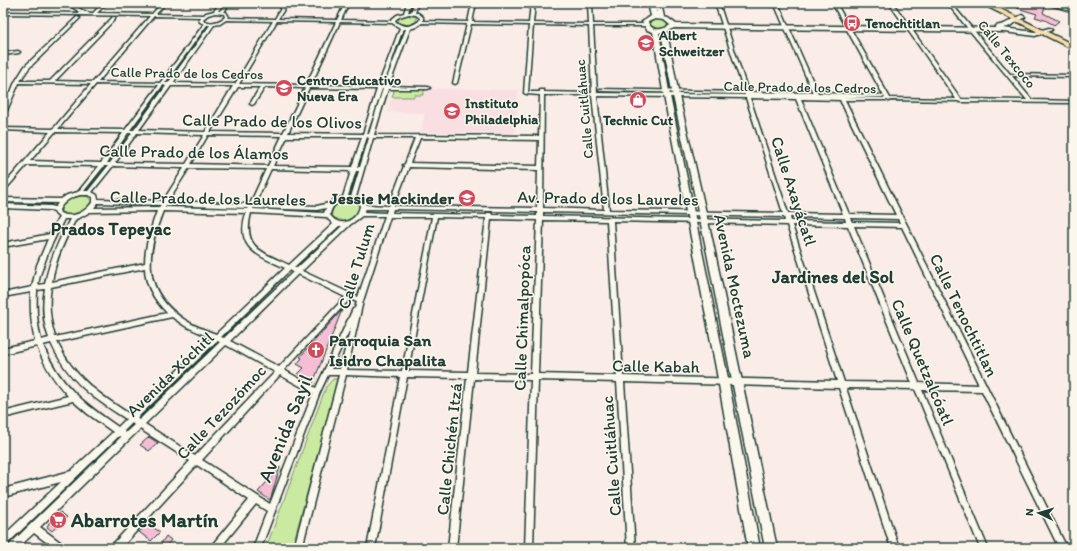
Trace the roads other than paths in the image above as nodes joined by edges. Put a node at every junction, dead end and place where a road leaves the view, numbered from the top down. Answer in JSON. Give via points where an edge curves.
{"nodes":[{"id":1,"x":105,"y":3,"type":"edge"},
{"id":2,"x":164,"y":3,"type":"edge"},
{"id":3,"x":222,"y":3,"type":"edge"},
{"id":4,"x":228,"y":3,"type":"edge"},
{"id":5,"x":286,"y":3,"type":"edge"},
{"id":6,"x":347,"y":3,"type":"edge"},
{"id":7,"x":409,"y":3,"type":"edge"},
{"id":8,"x":416,"y":3,"type":"edge"},
{"id":9,"x":474,"y":3,"type":"edge"},
{"id":10,"x":533,"y":3,"type":"edge"},
{"id":11,"x":590,"y":3,"type":"edge"},
{"id":12,"x":651,"y":3,"type":"edge"},
{"id":13,"x":658,"y":3,"type":"edge"},
{"id":14,"x":717,"y":3,"type":"edge"},
{"id":15,"x":776,"y":3,"type":"edge"},
{"id":16,"x":834,"y":3,"type":"edge"},
{"id":17,"x":891,"y":3,"type":"edge"},
{"id":18,"x":949,"y":3,"type":"edge"},
{"id":19,"x":983,"y":3,"type":"edge"},
{"id":20,"x":994,"y":3,"type":"edge"},
{"id":21,"x":1047,"y":3,"type":"edge"},
{"id":22,"x":1058,"y":3,"type":"edge"},
{"id":23,"x":1067,"y":3,"type":"edge"},
{"id":24,"x":69,"y":4,"type":"edge"},
{"id":25,"x":1074,"y":7,"type":"edge"},
{"id":26,"x":215,"y":12,"type":"junction"},
{"id":27,"x":222,"y":12,"type":"junction"},
{"id":28,"x":3,"y":13,"type":"edge"},
{"id":29,"x":24,"y":13,"type":"junction"},
{"id":30,"x":54,"y":13,"type":"junction"},
{"id":31,"x":406,"y":13,"type":"junction"},
{"id":32,"x":413,"y":13,"type":"junction"},
{"id":33,"x":84,"y":14,"type":"junction"},
{"id":34,"x":95,"y":14,"type":"junction"},
{"id":35,"x":3,"y":16,"type":"edge"},
{"id":36,"x":20,"y":17,"type":"junction"},
{"id":37,"x":152,"y":17,"type":"junction"},
{"id":38,"x":654,"y":17,"type":"junction"},
{"id":39,"x":661,"y":17,"type":"junction"},
{"id":40,"x":78,"y":18,"type":"junction"},
{"id":41,"x":91,"y":18,"type":"junction"},
{"id":42,"x":114,"y":18,"type":"junction"},
{"id":43,"x":202,"y":18,"type":"junction"},
{"id":44,"x":227,"y":18,"type":"junction"},
{"id":45,"x":1019,"y":18,"type":"junction"},
{"id":46,"x":276,"y":19,"type":"junction"},
{"id":47,"x":340,"y":20,"type":"junction"},
{"id":48,"x":394,"y":20,"type":"junction"},
{"id":49,"x":421,"y":20,"type":"junction"},
{"id":50,"x":471,"y":22,"type":"junction"},
{"id":51,"x":532,"y":23,"type":"junction"},
{"id":52,"x":645,"y":23,"type":"junction"},
{"id":53,"x":206,"y":24,"type":"junction"},
{"id":54,"x":213,"y":24,"type":"junction"},
{"id":55,"x":591,"y":24,"type":"junction"},
{"id":56,"x":672,"y":24,"type":"junction"},
{"id":57,"x":724,"y":26,"type":"junction"},
{"id":58,"x":786,"y":26,"type":"junction"},
{"id":59,"x":402,"y":27,"type":"junction"},
{"id":60,"x":409,"y":27,"type":"junction"},
{"id":61,"x":848,"y":27,"type":"junction"},
{"id":62,"x":909,"y":28,"type":"junction"},
{"id":63,"x":972,"y":29,"type":"junction"},
{"id":64,"x":656,"y":31,"type":"junction"},
{"id":65,"x":664,"y":31,"type":"junction"},
{"id":66,"x":1046,"y":32,"type":"junction"},
{"id":67,"x":1074,"y":42,"type":"edge"},
{"id":68,"x":1074,"y":48,"type":"edge"},
{"id":69,"x":18,"y":52,"type":"dead end"},
{"id":70,"x":3,"y":54,"type":"edge"},
{"id":71,"x":1010,"y":75,"type":"junction"},
{"id":72,"x":1074,"y":76,"type":"edge"},
{"id":73,"x":17,"y":82,"type":"junction"},
{"id":74,"x":52,"y":82,"type":"junction"},
{"id":75,"x":95,"y":83,"type":"junction"},
{"id":76,"x":162,"y":84,"type":"junction"},
{"id":77,"x":170,"y":84,"type":"junction"},
{"id":78,"x":455,"y":84,"type":"dead end"},
{"id":79,"x":237,"y":85,"type":"junction"},
{"id":80,"x":263,"y":86,"type":"junction"},
{"id":81,"x":309,"y":86,"type":"junction"},
{"id":82,"x":380,"y":87,"type":"junction"},
{"id":83,"x":386,"y":87,"type":"junction"},
{"id":84,"x":428,"y":88,"type":"dead end"},
{"id":85,"x":542,"y":91,"type":"junction"},
{"id":86,"x":594,"y":92,"type":"junction"},
{"id":87,"x":3,"y":94,"type":"edge"},
{"id":88,"x":12,"y":94,"type":"junction"},
{"id":89,"x":666,"y":94,"type":"junction"},
{"id":90,"x":676,"y":94,"type":"junction"},
{"id":91,"x":816,"y":94,"type":"junction"},
{"id":92,"x":747,"y":95,"type":"junction"},
{"id":93,"x":841,"y":97,"type":"junction"},
{"id":94,"x":798,"y":98,"type":"junction"},
{"id":95,"x":888,"y":98,"type":"junction"},
{"id":96,"x":1074,"y":98,"type":"edge"},
{"id":97,"x":959,"y":99,"type":"junction"},
{"id":98,"x":1030,"y":100,"type":"junction"},
{"id":99,"x":1074,"y":102,"type":"edge"},
{"id":100,"x":252,"y":104,"type":"dead end"},
{"id":101,"x":5,"y":105,"type":"edge"},
{"id":102,"x":3,"y":115,"type":"edge"},
{"id":103,"x":3,"y":129,"type":"edge"},
{"id":104,"x":54,"y":130,"type":"junction"},
{"id":105,"x":127,"y":132,"type":"junction"},
{"id":106,"x":135,"y":132,"type":"junction"},
{"id":107,"x":208,"y":133,"type":"junction"},
{"id":108,"x":286,"y":135,"type":"junction"},
{"id":109,"x":364,"y":136,"type":"junction"},
{"id":110,"x":372,"y":136,"type":"junction"},
{"id":111,"x":418,"y":136,"type":"junction"},
{"id":112,"x":542,"y":138,"type":"junction"},
{"id":113,"x":26,"y":162,"type":"junction"},
{"id":114,"x":103,"y":164,"type":"junction"},
{"id":115,"x":112,"y":164,"type":"junction"},
{"id":116,"x":406,"y":165,"type":"junction"},
{"id":117,"x":188,"y":166,"type":"junction"},
{"id":118,"x":271,"y":167,"type":"junction"},
{"id":119,"x":541,"y":168,"type":"junction"},
{"id":120,"x":353,"y":169,"type":"junction"},
{"id":121,"x":361,"y":169,"type":"junction"},
{"id":122,"x":3,"y":189,"type":"edge"},
{"id":123,"x":80,"y":193,"type":"junction"},
{"id":124,"x":89,"y":193,"type":"junction"},
{"id":125,"x":345,"y":198,"type":"junction"},
{"id":126,"x":353,"y":198,"type":"junction"},
{"id":127,"x":3,"y":200,"type":"edge"},
{"id":128,"x":62,"y":201,"type":"junction"},
{"id":129,"x":96,"y":201,"type":"junction"},
{"id":130,"x":331,"y":205,"type":"junction"},
{"id":131,"x":3,"y":206,"type":"edge"},
{"id":132,"x":163,"y":207,"type":"junction"},
{"id":133,"x":364,"y":207,"type":"junction"},
{"id":134,"x":390,"y":208,"type":"junction"},
{"id":135,"x":251,"y":209,"type":"junction"},
{"id":136,"x":56,"y":210,"type":"junction"},
{"id":137,"x":88,"y":210,"type":"junction"},
{"id":138,"x":541,"y":210,"type":"junction"},
{"id":139,"x":607,"y":212,"type":"junction"},
{"id":140,"x":489,"y":213,"type":"junction"},
{"id":141,"x":362,"y":214,"type":"junction"},
{"id":142,"x":388,"y":215,"type":"junction"},
{"id":143,"x":787,"y":215,"type":"junction"},
{"id":144,"x":327,"y":216,"type":"junction"},
{"id":145,"x":435,"y":216,"type":"junction"},
{"id":146,"x":846,"y":216,"type":"junction"},
{"id":147,"x":62,"y":217,"type":"junction"},
{"id":148,"x":74,"y":217,"type":"junction"},
{"id":149,"x":692,"y":217,"type":"junction"},
{"id":150,"x":703,"y":217,"type":"junction"},
{"id":151,"x":900,"y":217,"type":"junction"},
{"id":152,"x":540,"y":218,"type":"junction"},
{"id":153,"x":610,"y":219,"type":"junction"},
{"id":154,"x":350,"y":222,"type":"junction"},
{"id":155,"x":789,"y":222,"type":"junction"},
{"id":156,"x":338,"y":223,"type":"junction"},
{"id":157,"x":850,"y":224,"type":"junction"},
{"id":158,"x":904,"y":225,"type":"junction"},
{"id":159,"x":52,"y":236,"type":"junction"},
{"id":160,"x":3,"y":246,"type":"edge"},
{"id":161,"x":147,"y":265,"type":"junction"},
{"id":162,"x":289,"y":268,"type":"junction"},
{"id":163,"x":297,"y":272,"type":"junction"},
{"id":164,"x":47,"y":286,"type":"junction"},
{"id":165,"x":34,"y":288,"type":"junction"},
{"id":166,"x":3,"y":295,"type":"edge"},
{"id":167,"x":349,"y":296,"type":"junction"},
{"id":168,"x":360,"y":301,"type":"junction"},
{"id":169,"x":172,"y":314,"type":"junction"},
{"id":170,"x":216,"y":338,"type":"junction"},
{"id":171,"x":52,"y":340,"type":"junction"},
{"id":172,"x":225,"y":342,"type":"junction"},
{"id":173,"x":38,"y":343,"type":"junction"},
{"id":174,"x":3,"y":351,"type":"edge"},
{"id":175,"x":280,"y":371,"type":"junction"},
{"id":176,"x":326,"y":372,"type":"junction"},
{"id":177,"x":343,"y":373,"type":"junction"},
{"id":178,"x":404,"y":374,"type":"junction"},
{"id":179,"x":471,"y":376,"type":"junction"},
{"id":180,"x":535,"y":377,"type":"junction"},
{"id":181,"x":620,"y":379,"type":"junction"},
{"id":182,"x":724,"y":382,"type":"junction"},
{"id":183,"x":738,"y":382,"type":"junction"},
{"id":184,"x":842,"y":385,"type":"junction"},
{"id":185,"x":918,"y":386,"type":"junction"},
{"id":186,"x":985,"y":388,"type":"junction"},
{"id":187,"x":317,"y":392,"type":"junction"},
{"id":188,"x":74,"y":398,"type":"junction"},
{"id":189,"x":3,"y":415,"type":"edge"},
{"id":190,"x":132,"y":419,"type":"junction"},
{"id":191,"x":140,"y":424,"type":"junction"},
{"id":192,"x":119,"y":431,"type":"junction"},
{"id":193,"x":126,"y":437,"type":"junction"},
{"id":194,"x":196,"y":460,"type":"junction"},
{"id":195,"x":72,"y":475,"type":"junction"},
{"id":196,"x":3,"y":492,"type":"edge"},
{"id":197,"x":255,"y":499,"type":"junction"},
{"id":198,"x":272,"y":510,"type":"junction"},
{"id":199,"x":33,"y":527,"type":"junction"},
{"id":200,"x":3,"y":542,"type":"edge"},
{"id":201,"x":12,"y":548,"type":"edge"},
{"id":202,"x":61,"y":548,"type":"edge"},
{"id":203,"x":115,"y":548,"type":"edge"},
{"id":204,"x":215,"y":548,"type":"edge"},
{"id":205,"x":257,"y":548,"type":"edge"},
{"id":206,"x":298,"y":548,"type":"edge"},
{"id":207,"x":371,"y":548,"type":"edge"},
{"id":208,"x":452,"y":548,"type":"edge"},
{"id":209,"x":530,"y":548,"type":"edge"},
{"id":210,"x":631,"y":548,"type":"edge"},
{"id":211,"x":754,"y":548,"type":"edge"},
{"id":212,"x":771,"y":548,"type":"edge"},
{"id":213,"x":896,"y":548,"type":"edge"},
{"id":214,"x":984,"y":548,"type":"edge"},
{"id":215,"x":1063,"y":548,"type":"edge"}],
"edges":[{"from":1,"to":34,"type":"street"},
{"from":2,"to":37,"type":"street"},
{"from":3,"to":26,"type":"street"},
{"from":4,"to":27,"type":"street"},
{"from":5,"to":46,"type":"street"},
{"from":6,"to":47,"type":"street"},
{"from":7,"to":31,"type":"street"},
{"from":8,"to":32,"type":"street"},
{"from":9,"to":50,"type":"street"},
{"from":10,"to":51,"type":"street"},
{"from":11,"to":55,"type":"street","name":"Calle Cuitláhuac"},
{"from":12,"to":38,"type":"street"},
{"from":13,"to":39,"type":"street"},
{"from":14,"to":57,"type":"street","name":"Calle Axayácatl"},
{"from":15,"to":58,"type":"street"},
{"from":16,"to":61,"type":"street"},
{"from":17,"to":62,"type":"street"},
{"from":18,"to":63,"type":"street","name":"Calle Texcoco"},
{"from":19,"to":45,"type":"main road"},
{"from":20,"to":45,"type":"main road"},
{"from":21,"to":25,"type":"street"},
{"from":22,"to":25,"type":"main road"},
{"from":23,"to":25,"type":"main road"},
{"from":24,"to":30,"type":"street","via":[[71,7],[67,11]]},
{"from":24,"to":33,"type":"street"},
{"from":26,"to":27,"type":"street"},
{"from":26,"to":43,"type":"street"},
{"from":27,"to":44,"type":"street","via":[[226,13]]},
{"from":28,"to":29,"type":"street"},
{"from":29,"to":30,"type":"street"},
{"from":29,"to":36,"type":"street"},
{"from":30,"to":33,"type":"street"},
{"from":31,"to":32,"type":"street"},
{"from":31,"to":48,"type":"street"},
{"from":32,"to":49,"type":"street","via":[[419,15]]},
{"from":33,"to":34,"type":"street"},
{"from":33,"to":41,"type":"street"},
{"from":34,"to":37,"type":"street"},
{"from":34,"to":41,"type":"street"},
{"from":35,"to":36,"type":"street"},
{"from":36,"to":40,"type":"street"},
{"from":37,"to":42,"type":"street"},
{"from":37,"to":43,"type":"street"},
{"from":37,"to":75,"type":"street"},
{"from":38,"to":39,"type":"street"},
{"from":38,"to":52,"type":"street","via":[[647,19]]},
{"from":39,"to":56,"type":"street"},
{"from":40,"to":41,"type":"street"},
{"from":40,"to":73,"type":"street","via":[[27,67]]},
{"from":41,"to":42,"type":"street"},
{"from":42,"to":74,"type":"street"},
{"from":43,"to":53,"type":"street"},
{"from":44,"to":46,"type":"street"},
{"from":44,"to":54,"type":"street"},
{"from":45,"to":63,"type":"street","via":[[1004,26]]},
{"from":45,"to":66,"type":"main road"},
{"from":46,"to":47,"type":"street"},
{"from":46,"to":79,"type":"street"},
{"from":47,"to":48,"type":"street"},
{"from":47,"to":81,"type":"street"},
{"from":48,"to":59,"type":"street","via":[[395,25]]},
{"from":49,"to":50,"type":"street"},
{"from":49,"to":60,"type":"street"},
{"from":50,"to":51,"type":"street"},
{"from":50,"to":78,"type":"street"},
{"from":51,"to":55,"type":"street"},
{"from":51,"to":85,"type":"street","name":"Calle Prado de los Cedros","via":[[526,91]]},
{"from":52,"to":55,"type":"street"},
{"from":52,"to":64,"type":"street","via":[[648,28]]},
{"from":53,"to":54,"type":"street"},
{"from":53,"to":76,"type":"street"},
{"from":54,"to":77,"type":"street"},
{"from":55,"to":86,"type":"street","name":"Calle Cuitláhuac"},
{"from":56,"to":57,"type":"street"},
{"from":56,"to":65,"type":"street","via":[[670,30]]},
{"from":57,"to":58,"type":"street"},
{"from":57,"to":92,"type":"street","name":"Calle Axayácatl"},
{"from":58,"to":61,"type":"street"},
{"from":58,"to":91,"type":"street"},
{"from":59,"to":60,"type":"street"},
{"from":59,"to":82,"type":"street"},
{"from":60,"to":83,"type":"street"},
{"from":61,"to":62,"type":"street"},
{"from":61,"to":95,"type":"street"},
{"from":62,"to":63,"type":"street"},
{"from":62,"to":97,"type":"street"},
{"from":63,"to":66,"type":"street","via":[[1035,34]]},
{"from":63,"to":71,"type":"street","name":"Calle Texcoco"},
{"from":64,"to":65,"type":"street"},
{"from":64,"to":89,"type":"street","name":"Avenida Moctezuma"},
{"from":65,"to":90,"type":"street","name":"Avenida Moctezuma"},
{"from":66,"to":67,"type":"main road"},
{"from":66,"to":68,"type":"main road"},
{"from":69,"to":70,"type":"street"},
{"from":71,"to":72,"type":"street"},
{"from":71,"to":98,"type":"street","name":"Calle Texcoco"},
{"from":73,"to":74,"type":"street","name":"Calle Prado de los Cedros"},
{"from":73,"to":88,"type":"street"},
{"from":74,"to":75,"type":"street","name":"Calle Prado de los Cedros"},
{"from":75,"to":76,"type":"street","name":"Calle Prado de los Cedros"},
{"from":75,"to":104,"type":"street"},
{"from":76,"to":77,"type":"street","name":"Calle Prado de los Cedros"},
{"from":76,"to":105,"type":"street"},
{"from":77,"to":79,"type":"street","name":"Calle Prado de los Cedros"},
{"from":77,"to":106,"type":"street"},
{"from":79,"to":80,"type":"street","name":"Calle Prado de los Cedros"},
{"from":79,"to":107,"type":"street"},
{"from":80,"to":81,"type":"street","name":"Calle Prado de los Cedros"},
{"from":80,"to":100,"type":"street"},
{"from":81,"to":82,"type":"street","name":"Calle Prado de los Cedros"},
{"from":81,"to":108,"type":"street"},
{"from":82,"to":83,"type":"street","name":"Calle Prado de los Cedros"},
{"from":82,"to":109,"type":"street"},
{"from":83,"to":84,"type":"street","name":"Calle Prado de los Cedros"},
{"from":83,"to":110,"type":"street"},
{"from":85,"to":86,"type":"street","name":"Calle Prado de los Cedros"},
{"from":85,"to":112,"type":"street","name":"Calle Chimalpopóca"},
{"from":86,"to":89,"type":"street","name":"Calle Prado de los Cedros"},
{"from":86,"to":139,"type":"street","name":"Calle Cuitláhuac"},
{"from":87,"to":88,"type":"street"},
{"from":88,"to":101,"type":"street"},
{"from":89,"to":90,"type":"street","name":"Calle Prado de los Cedros"},
{"from":89,"to":149,"type":"street","name":"Avenida Moctezuma"},
{"from":90,"to":92,"type":"street","name":"Calle Prado de los Cedros"},
{"from":90,"to":150,"type":"street","name":"Avenida Moctezuma"},
{"from":91,"to":92,"type":"street","name":"Calle Prado de los Cedros"},
{"from":91,"to":93,"type":"street","name":"Calle Prado de los Cedros"},
{"from":92,"to":94,"type":"street","name":"Calle Prado de los Cedros"},
{"from":92,"to":143,"type":"street","name":"Calle Axayácatl"},
{"from":93,"to":94,"type":"street","name":"Calle Prado de los Cedros"},
{"from":93,"to":95,"type":"street","name":"Calle Prado de los Cedros"},
{"from":93,"to":151,"type":"street","name":"Calle Tenochtitlan"},
{"from":94,"to":146,"type":"street","name":"Calle Quetzalcóatl"},
{"from":95,"to":97,"type":"street","name":"Calle Prado de los Cedros"},
{"from":96,"to":98,"type":"street","name":"Calle Prado de los Cedros"},
{"from":97,"to":98,"type":"street","name":"Calle Prado de los Cedros"},
{"from":98,"to":99,"type":"street","name":"Calle Prado de los Cedros"},
{"from":101,"to":102,"type":"street"},
{"from":103,"to":104,"type":"street","name":"Calle Prado de los Olivos"},
{"from":104,"to":105,"type":"street","name":"Calle Prado de los Olivos"},
{"from":104,"to":113,"type":"street"},
{"from":105,"to":106,"type":"street","name":"Calle Prado de los Olivos"},
{"from":105,"to":114,"type":"street"},
{"from":106,"to":107,"type":"street","name":"Calle Prado de los Olivos"},
{"from":106,"to":115,"type":"street"},
{"from":107,"to":108,"type":"street","name":"Calle Prado de los Olivos"},
{"from":107,"to":117,"type":"street"},
{"from":108,"to":109,"type":"street","name":"Calle Prado de los Olivos"},
{"from":108,"to":118,"type":"street"},
{"from":109,"to":110,"type":"street","name":"Calle Prado de los Olivos"},
{"from":109,"to":120,"type":"street"},
{"from":110,"to":111,"type":"street","name":"Calle Prado de los Olivos"},
{"from":110,"to":121,"type":"street"},
{"from":111,"to":112,"type":"street","name":"Calle Prado de los Olivos"},
{"from":111,"to":116,"type":"street","name":"Calle Tulum"},
{"from":112,"to":119,"type":"street","name":"Calle Chimalpopóca"},
{"from":113,"to":114,"type":"street","name":"Calle Prado de los Álamos"},
{"from":113,"to":122,"type":"street"},
{"from":114,"to":115,"type":"street","name":"Calle Prado de los Álamos"},
{"from":114,"to":123,"type":"street"},
{"from":115,"to":117,"type":"street","name":"Calle Prado de los Álamos"},
{"from":115,"to":124,"type":"street"},
{"from":116,"to":119,"type":"street"},
{"from":116,"to":134,"type":"street","name":"Calle Tulum"},
{"from":117,"to":118,"type":"street","name":"Calle Prado de los Álamos"},
{"from":117,"to":132,"type":"street"},
{"from":118,"to":120,"type":"street","name":"Calle Prado de los Álamos"},
{"from":118,"to":135,"type":"street"},
{"from":119,"to":138,"type":"street","name":"Calle Chimalpopóca"},
{"from":120,"to":121,"type":"street","name":"Calle Prado de los Álamos"},
{"from":120,"to":125,"type":"street"},
{"from":121,"to":126,"type":"street"},
{"from":123,"to":124,"type":"street"},
{"from":123,"to":128,"type":"street"},
{"from":124,"to":129,"type":"street","via":[[95,196]]},
{"from":125,"to":126,"type":"street"},
{"from":125,"to":130,"type":"street"},
{"from":126,"to":133,"type":"street","via":[[359,200]]},
{"from":127,"to":128,"type":"street"},
{"from":128,"to":136,"type":"street"},
{"from":129,"to":132,"type":"street","name":"Calle Prado de los Laureles"},
{"from":129,"to":137,"type":"street"},
{"from":130,"to":135,"type":"street","name":"Calle Prado de los Laureles","via":[[317,208]]},
{"from":130,"to":144,"type":"street","via":[[327,210]]},
{"from":131,"to":136,"type":"street"},
{"from":132,"to":135,"type":"street","name":"Calle Prado de los Laureles"},
{"from":132,"to":137,"type":"street","name":"Calle Prado de los Laureles"},
{"from":132,"to":161,"type":"street","via":[[149,240]]},
{"from":133,"to":134,"type":"street","name":"Av. Prado de los Laureles"},
{"from":133,"to":141,"type":"street"},
{"from":134,"to":140,"type":"street","name":"Av. Prado de los Laureles"},
{"from":134,"to":142,"type":"street","name":"Calle Tulum"},
{"from":135,"to":144,"type":"street","name":"Calle Prado de los Laureles"},
{"from":135,"to":162,"type":"street","via":[[245,230],[251,246],[259,253]]},
{"from":136,"to":147,"type":"street"},
{"from":137,"to":148,"type":"street"},
{"from":138,"to":139,"type":"street","name":"Av. Prado de los Laureles"},
{"from":138,"to":140,"type":"street","name":"Av. Prado de los Laureles"},
{"from":138,"to":152,"type":"street","name":"Calle Chimalpopóca"},
{"from":139,"to":149,"type":"street","name":"Av. Prado de los Laureles"},
{"from":140,"to":145,"type":"street","name":"Av. Prado de los Laureles"},
{"from":140,"to":152,"type":"street","name":"Av. Prado de los Laureles"},
{"from":140,"to":179,"type":"street","name":"Calle Chichén Itzá"},
{"from":141,"to":142,"type":"street"},
{"from":141,"to":154,"type":"street"},
{"from":142,"to":145,"type":"street","name":"Av. Prado de los Laureles"},
{"from":142,"to":168,"type":"street","name":"Calle Tulum"},
{"from":143,"to":146,"type":"street","name":"Av. Prado de los Laureles"},
{"from":143,"to":150,"type":"street","name":"Av. Prado de los Laureles"},
{"from":143,"to":155,"type":"street","name":"Calle Axayácatl"},
{"from":144,"to":156,"type":"street"},
{"from":145,"to":178,"type":"street"},
{"from":146,"to":151,"type":"street","name":"Av. Prado de los Laureles"},
{"from":146,"to":157,"type":"street","name":"Calle Quetzalcóatl"},
{"from":147,"to":148,"type":"street"},
{"from":147,"to":159,"type":"street"},
{"from":148,"to":164,"type":"street","via":[[56,253]]},
{"from":149,"to":150,"type":"street","name":"Av. Prado de los Laureles"},
{"from":149,"to":153,"type":"street","name":"Av. Prado de los Laureles"},
{"from":149,"to":182,"type":"street","name":"Avenida Moctezuma"},
{"from":150,"to":155,"type":"street","name":"Av. Prado de los Laureles"},
{"from":150,"to":183,"type":"street","name":"Avenida Moctezuma"},
{"from":151,"to":158,"type":"street","name":"Calle Tenochtitlan"},
{"from":152,"to":153,"type":"street","name":"Av. Prado de los Laureles"},
{"from":152,"to":180,"type":"street","name":"Calle Chimalpopóca"},
{"from":153,"to":181,"type":"street","name":"Calle Cuitláhuac"},
{"from":154,"to":156,"type":"street"},
{"from":154,"to":163,"type":"street","name":"Avenida Xóchitl"},
{"from":155,"to":157,"type":"street","name":"Av. Prado de los Laureles"},
{"from":155,"to":184,"type":"street","name":"Calle Axayácatl"},
{"from":156,"to":162,"type":"street","name":"Avenida Xóchitl"},
{"from":157,"to":158,"type":"street","name":"Av. Prado de los Laureles"},
{"from":157,"to":185,"type":"street","name":"Calle Quetzalcóatl"},
{"from":158,"to":186,"type":"street","name":"Calle Tenochtitlan"},
{"from":159,"to":160,"type":"street"},
{"from":159,"to":165,"type":"street"},
{"from":161,"to":164,"type":"street"},
{"from":161,"to":169,"type":"street","via":[[147,274],[157,297]]},
{"from":162,"to":163,"type":"street"},
{"from":162,"to":170,"type":"street","name":"Avenida Xóchitl"},
{"from":163,"to":167,"type":"street"},
{"from":163,"to":172,"type":"street","name":"Avenida Xóchitl"},
{"from":164,"to":165,"type":"street"},
{"from":164,"to":171,"type":"street","via":[[47,316]]},
{"from":165,"to":166,"type":"street"},
{"from":165,"to":173,"type":"street","via":[[33,321]]},
{"from":167,"to":168,"type":"street"},
{"from":167,"to":175,"type":"street","name":"Calle Tezozómoc"},
{"from":168,"to":176,"type":"street","name":"Avenida Sayil"},
{"from":168,"to":177,"type":"street","name":"Calle Tulum"},
{"from":169,"to":170,"type":"street"},
{"from":169,"to":171,"type":"street"},
{"from":170,"to":172,"type":"street"},
{"from":170,"to":190,"type":"street","name":"Avenida Xóchitl"},
{"from":171,"to":173,"type":"street"},
{"from":171,"to":190,"type":"street","via":[[73,375]]},
{"from":172,"to":175,"type":"street"},
{"from":172,"to":191,"type":"street","name":"Avenida Xóchitl"},
{"from":173,"to":174,"type":"street"},
{"from":173,"to":188,"type":"street","via":[[49,368]]},
{"from":175,"to":187,"type":"street"},
{"from":175,"to":194,"type":"street","name":"Calle Tezozómoc"},
{"from":176,"to":177,"type":"street","name":"Calle Kabah"},
{"from":176,"to":187,"type":"street","name":"Avenida Sayil"},
{"from":177,"to":178,"type":"street","name":"Calle Kabah"},
{"from":177,"to":206,"type":"street","name":"Calle Tulum"},
{"from":178,"to":179,"type":"street","name":"Calle Kabah"},
{"from":178,"to":207,"type":"street"},
{"from":179,"to":180,"type":"street","name":"Calle Kabah"},
{"from":179,"to":208,"type":"street","name":"Calle Chichén Itzá"},
{"from":180,"to":181,"type":"street","name":"Calle Kabah"},
{"from":180,"to":209,"type":"street","name":"Calle Chimalpopóca"},
{"from":181,"to":182,"type":"street","name":"Calle Kabah"},
{"from":181,"to":210,"type":"street","name":"Calle Cuitláhuac"},
{"from":182,"to":183,"type":"street","name":"Calle Kabah"},
{"from":182,"to":211,"type":"street","name":"Avenida Moctezuma"},
{"from":183,"to":184,"type":"street","name":"Calle Kabah"},
{"from":183,"to":212,"type":"street","name":"Avenida Moctezuma"},
{"from":184,"to":185,"type":"street","name":"Calle Kabah"},
{"from":184,"to":213,"type":"street","name":"Calle Axayácatl"},
{"from":185,"to":186,"type":"street","name":"Calle Kabah"},
{"from":185,"to":214,"type":"street","name":"Calle Quetzalcóatl"},
{"from":186,"to":215,"type":"street","name":"Calle Tenochtitlan"},
{"from":187,"to":198,"type":"street","name":"Avenida Sayil"},
{"from":188,"to":189,"type":"street"},
{"from":188,"to":192,"type":"street"},
{"from":190,"to":191,"type":"street"},
{"from":190,"to":192,"type":"street","name":"Avenida Xóchitl"},
{"from":191,"to":193,"type":"street","name":"Avenida Xóchitl"},
{"from":191,"to":194,"type":"street"},
{"from":192,"to":193,"type":"street"},
{"from":192,"to":195,"type":"street","name":"Avenida Xóchitl"},
{"from":193,"to":199,"type":"street","name":"Avenida Xóchitl"},
{"from":194,"to":197,"type":"street"},
{"from":194,"to":203,"type":"street","name":"Calle Tezozómoc"},
{"from":195,"to":196,"type":"street"},
{"from":195,"to":200,"type":"street","name":"Avenida Xóchitl"},
{"from":197,"to":198,"type":"street"},
{"from":197,"to":204,"type":"street"},
{"from":198,"to":205,"type":"street","name":"Avenida Sayil"},
{"from":199,"to":201,"type":"street","name":"Avenida Xóchitl"},
{"from":199,"to":202,"type":"street"}]}
